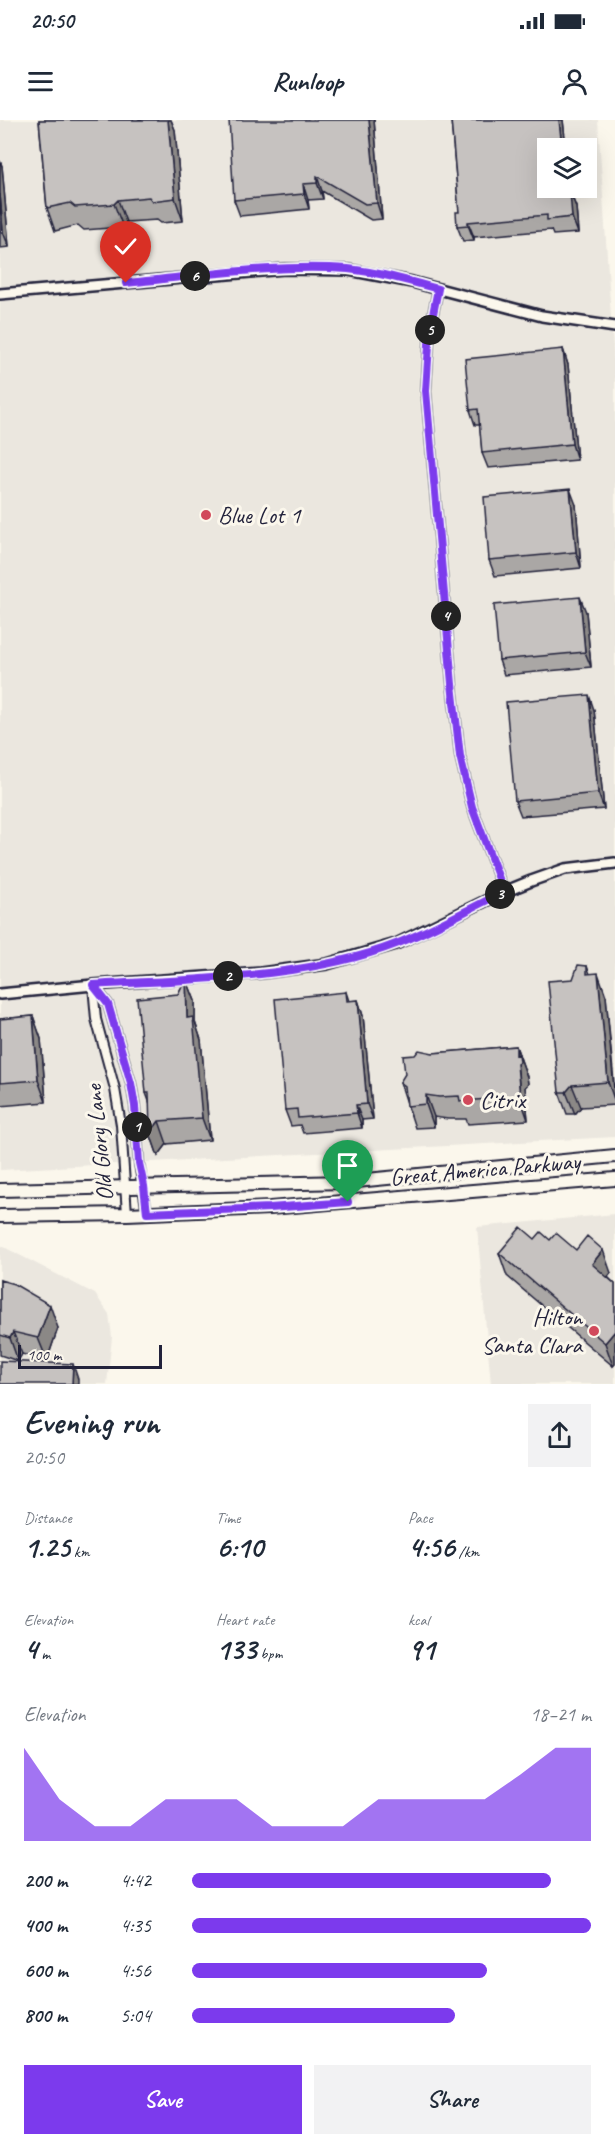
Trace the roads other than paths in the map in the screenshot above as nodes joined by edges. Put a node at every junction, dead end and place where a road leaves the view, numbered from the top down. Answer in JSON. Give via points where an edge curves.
{"nodes":[{"id":1,"x":438,"y":289,"type":"junction"},
{"id":2,"x":0,"y":294,"type":"edge"},
{"id":3,"x":615,"y":327,"type":"edge"},
{"id":4,"x":615,"y":862,"type":"edge"},
{"id":5,"x":504,"y":892,"type":"junction"},
{"id":6,"x":93,"y":985,"type":"junction"},
{"id":7,"x":0,"y":993,"type":"edge"},
{"id":8,"x":615,"y":1156,"type":"edge"},
{"id":9,"x":615,"y":1179,"type":"edge"},
{"id":10,"x":125,"y":1186,"type":"junction"},
{"id":11,"x":144,"y":1186,"type":"junction"},
{"id":12,"x":0,"y":1190,"type":"edge"},
{"id":13,"x":147,"y":1213,"type":"junction"},
{"id":14,"x":127,"y":1214,"type":"junction"},
{"id":15,"x":0,"y":1216,"type":"edge"}],
"edges":[{"from":1,"to":2,"type":"street","via":[[368,272],[312,268]]},
{"from":1,"to":3,"type":"street","via":[[542,316]]},
{"from":1,"to":5,"type":"street","via":[[430,329],[426,391],[452,684],[460,756],[472,807]]},
{"from":4,"to":5,"type":"street","via":[[566,869]]},
{"from":5,"to":6,"type":"street","via":[[396,944],[327,964],[261,974]]},
{"from":6,"to":7,"type":"street"},
{"from":6,"to":10,"type":"street","name":"Old Glory Lane","via":[[96,1019],[121,1125]]},
{"from":6,"to":11,"type":"street","name":"Old Glory Lane","via":[[108,1004],[131,1083]]},
{"from":8,"to":11,"type":"main road","name":"Great America Parkway","via":[[346,1182]]},
{"from":9,"to":13,"type":"main road","name":"Great America Parkway","via":[[270,1208]]},
{"from":10,"to":11,"type":"main road","name":"Great America Parkway"},
{"from":10,"to":12,"type":"main road","name":"Great America Parkway"},
{"from":10,"to":14,"type":"street","name":"Old Glory Lane"},
{"from":11,"to":13,"type":"street","name":"Old Glory Lane"},
{"from":13,"to":14,"type":"main road","name":"Great America Parkway"},
{"from":14,"to":15,"type":"main road","name":"Great America Parkway"}]}
